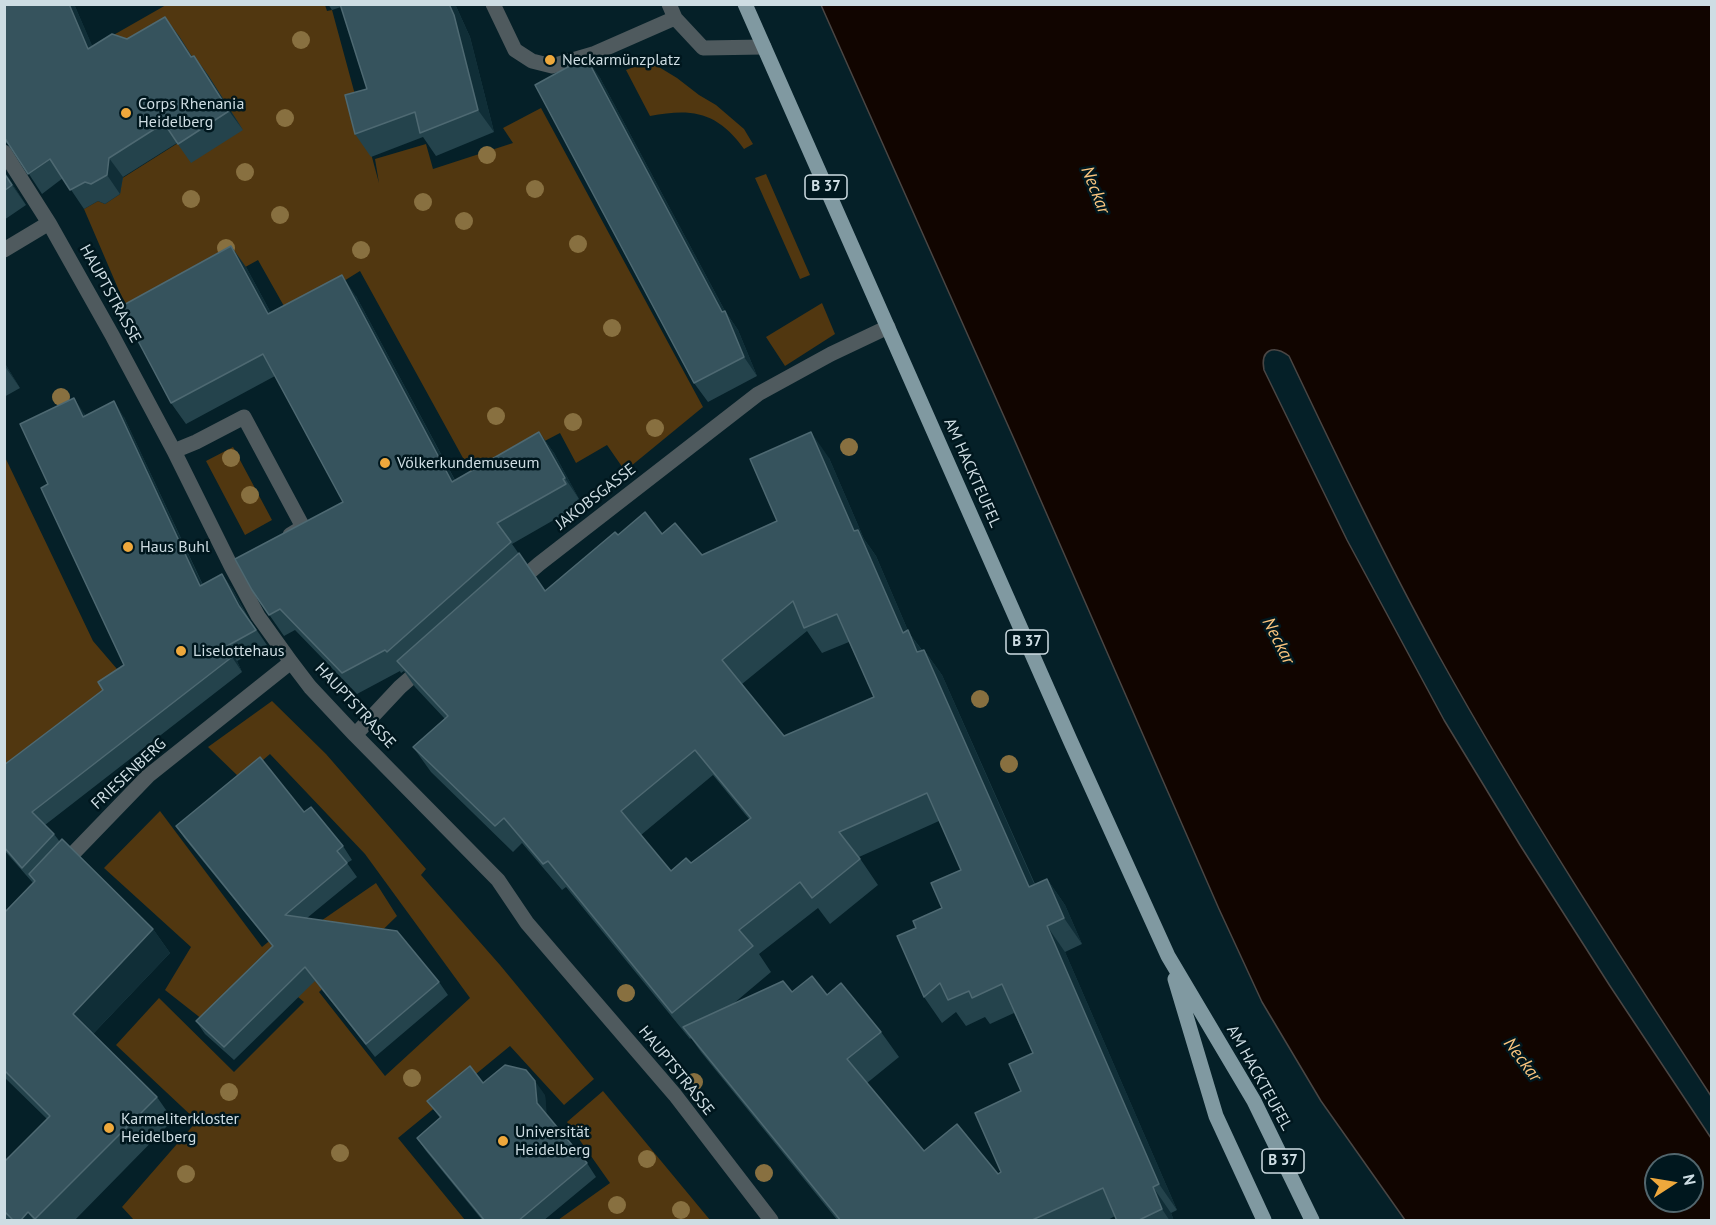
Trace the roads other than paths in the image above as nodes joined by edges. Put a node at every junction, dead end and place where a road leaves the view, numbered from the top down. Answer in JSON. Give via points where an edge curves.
{"nodes":[{"id":1,"x":493,"y":4,"type":"edge"},
{"id":2,"x":745,"y":4,"type":"edge"},
{"id":3,"x":672,"y":11,"type":"edge"},
{"id":4,"x":764,"y":47,"type":"junction"},
{"id":5,"x":4,"y":152,"type":"edge"},
{"id":6,"x":49,"y":223,"type":"junction"},
{"id":7,"x":8,"y":247,"type":"edge"},
{"id":8,"x":888,"y":327,"type":"junction"},
{"id":9,"x":174,"y":451,"type":"junction"},
{"id":10,"x":274,"y":543,"type":"edge"},
{"id":11,"x":247,"y":558,"type":"edge"},
{"id":12,"x":231,"y":566,"type":"junction"},
{"id":13,"x":505,"y":594,"type":"edge"},
{"id":14,"x":429,"y":660,"type":"edge"},
{"id":15,"x":291,"y":663,"type":"junction"},
{"id":16,"x":355,"y":735,"type":"junction"},
{"id":17,"x":49,"y":880,"type":"edge"},
{"id":18,"x":1168,"y":956,"type":"junction"},
{"id":19,"x":771,"y":1221,"type":"edge"},
{"id":20,"x":1263,"y":1221,"type":"edge"},
{"id":21,"x":1312,"y":1221,"type":"edge"}],
"edges":[{"from":1,"to":3,"type":"street","via":[[514,50],[532,61],[552,66],[593,54]]},
{"from":2,"to":4,"type":"main road","name":"AM HACKTEUFEL","number":"B 37"},
{"from":3,"to":4,"type":"street","via":[[703,48]]},
{"from":4,"to":8,"type":"main road","name":"AM HACKTEUFEL","number":"B 37"},
{"from":5,"to":6,"type":"street","name":"HAUPTSTRASSE"},
{"from":6,"to":7,"type":"street"},
{"from":6,"to":9,"type":"street","name":"HAUPTSTRASSE"},
{"from":8,"to":13,"type":"street","name":"JAKOBSGASSE","via":[[758,394]]},
{"from":8,"to":18,"type":"main road","name":"AM HACKTEUFEL","number":"B 37"},
{"from":9,"to":10,"type":"street","via":[[244,417],[303,527]]},
{"from":9,"to":12,"type":"street","name":"HAUPTSTRASSE"},
{"from":11,"to":12,"type":"street"},
{"from":12,"to":15,"type":"street","name":"HAUPTSTRASSE","via":[[258,616]]},
{"from":14,"to":16,"type":"street"},
{"from":15,"to":16,"type":"street","name":"HAUPTSTRASSE"},
{"from":15,"to":17,"type":"street","name":"FRIESENBERG","via":[[148,776]]},
{"from":16,"to":19,"type":"street","name":"HAUPTSTRASSE","via":[[498,880],[527,923],[675,1095]]},
{"from":18,"to":20,"type":"main road","name":"AM HACKTEUFEL","number":"B 37","via":[[1216,1116]]},
{"from":18,"to":21,"type":"main road","name":"AM HACKTEUFEL","number":"B 37","via":[[1254,1101]]}]}
